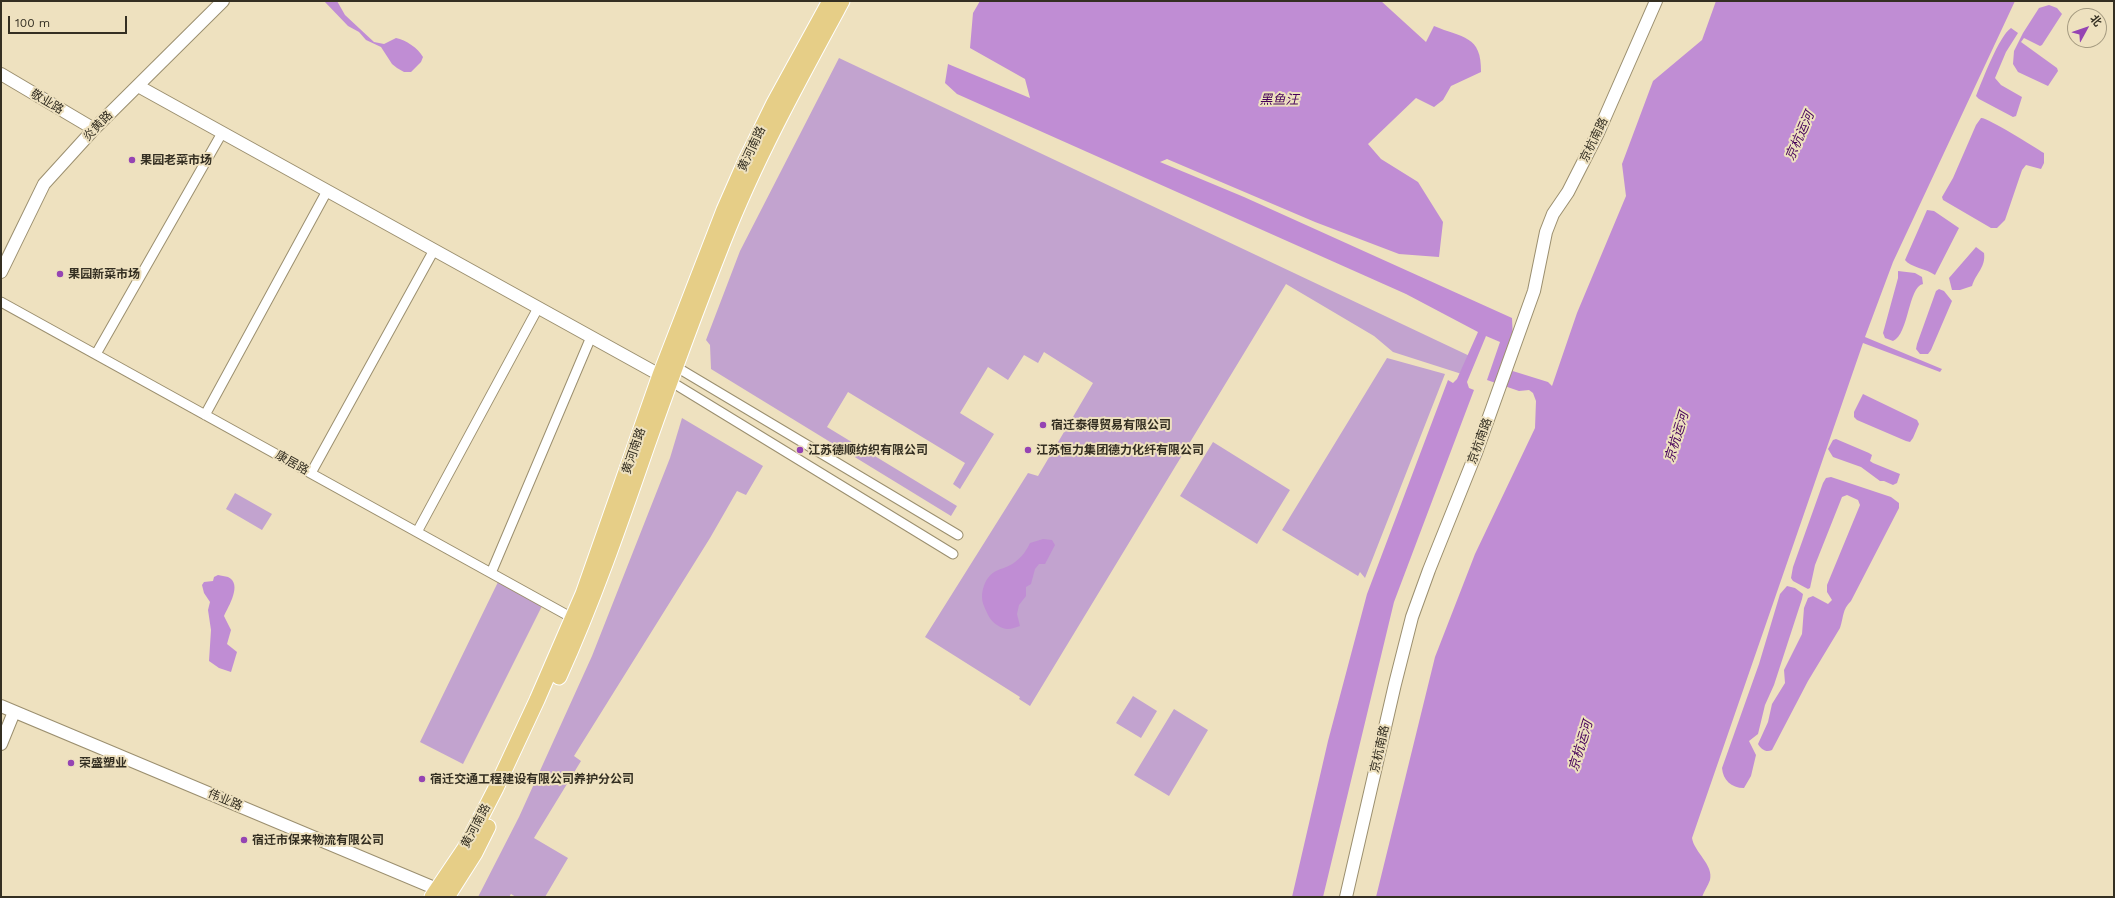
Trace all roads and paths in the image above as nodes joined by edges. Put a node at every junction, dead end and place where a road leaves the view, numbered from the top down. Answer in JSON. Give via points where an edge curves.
{"nodes":[{"id":1,"x":223,"y":1,"type":"edge"},
{"id":2,"x":830,"y":1,"type":"edge"},
{"id":3,"x":842,"y":1,"type":"edge"},
{"id":4,"x":1656,"y":1,"type":"edge"},
{"id":5,"x":1,"y":74,"type":"edge"},
{"id":6,"x":138,"y":86,"type":"junction"},
{"id":7,"x":94,"y":129,"type":"junction"},
{"id":8,"x":222,"y":133,"type":"junction"},
{"id":9,"x":327,"y":191,"type":"junction"},
{"id":10,"x":434,"y":250,"type":"junction"},
{"id":11,"x":1,"y":272,"type":"edge"},
{"id":12,"x":1,"y":302,"type":"edge"},
{"id":13,"x":538,"y":308,"type":"junction"},
{"id":14,"x":591,"y":337,"type":"junction"},
{"id":15,"x":96,"y":354,"type":"junction"},
{"id":16,"x":671,"y":364,"type":"junction"},
{"id":17,"x":665,"y":378,"type":"junction"},
{"id":18,"x":205,"y":414,"type":"junction"},
{"id":19,"x":311,"y":473,"type":"junction"},
{"id":20,"x":417,"y":532,"type":"junction"},
{"id":21,"x":958,"y":535,"type":"dead end"},
{"id":22,"x":953,"y":554,"type":"dead end"},
{"id":23,"x":491,"y":573,"type":"junction"},
{"id":24,"x":578,"y":621,"type":"junction"},
{"id":25,"x":1,"y":706,"type":"edge"},
{"id":26,"x":14,"y":712,"type":"junction"},
{"id":27,"x":1,"y":744,"type":"edge"},
{"id":28,"x":442,"y":895,"type":"edge"},
{"id":29,"x":1346,"y":897,"type":"edge"}],
"edges":[{"from":1,"to":6,"type":"street","name":"炎黄路"},
{"from":2,"to":16,"type":"main road","name":"黄河南路","via":[[788,76],[746,160],[693,287]]},
{"from":3,"to":16,"type":"main road","name":"黄河南路","via":[[754,168]]},
{"from":4,"to":29,"type":"street","name":"京杭南路","via":[[1598,133],[1568,192],[1553,214],[1546,232],[1534,291],[1476,453],[1412,617]]},
{"from":5,"to":7,"type":"street","name":"敬业路"},
{"from":6,"to":7,"type":"street","name":"炎黄路"},
{"from":6,"to":8,"type":"street"},
{"from":7,"to":11,"type":"street","name":"炎黄路","via":[[44,184]]},
{"from":8,"to":9,"type":"street"},
{"from":8,"to":15,"type":"street"},
{"from":9,"to":10,"type":"street"},
{"from":9,"to":18,"type":"street"},
{"from":10,"to":13,"type":"street"},
{"from":10,"to":19,"type":"street"},
{"from":12,"to":15,"type":"street","name":"康居路"},
{"from":13,"to":14,"type":"street"},
{"from":13,"to":20,"type":"street"},
{"from":14,"to":17,"type":"street"},
{"from":14,"to":23,"type":"street"},
{"from":15,"to":18,"type":"street","name":"康居路"},
{"from":16,"to":17,"type":"main road","name":"黄河南路"},
{"from":16,"to":21,"type":"street"},
{"from":17,"to":22,"type":"street"},
{"from":17,"to":24,"type":"main road","name":"黄河南路"},
{"from":18,"to":19,"type":"street","name":"康居路"},
{"from":19,"to":20,"type":"street","name":"康居路"},
{"from":20,"to":23,"type":"street","name":"康居路"},
{"from":23,"to":24,"type":"street","name":"康居路"},
{"from":24,"to":28,"type":"main road","name":"黄河南路","via":[[502,798],[475,852]]},
{"from":25,"to":26,"type":"street","name":"伟业路"},
{"from":26,"to":27,"type":"street"},
{"from":26,"to":28,"type":"street","name":"伟业路"}]}
